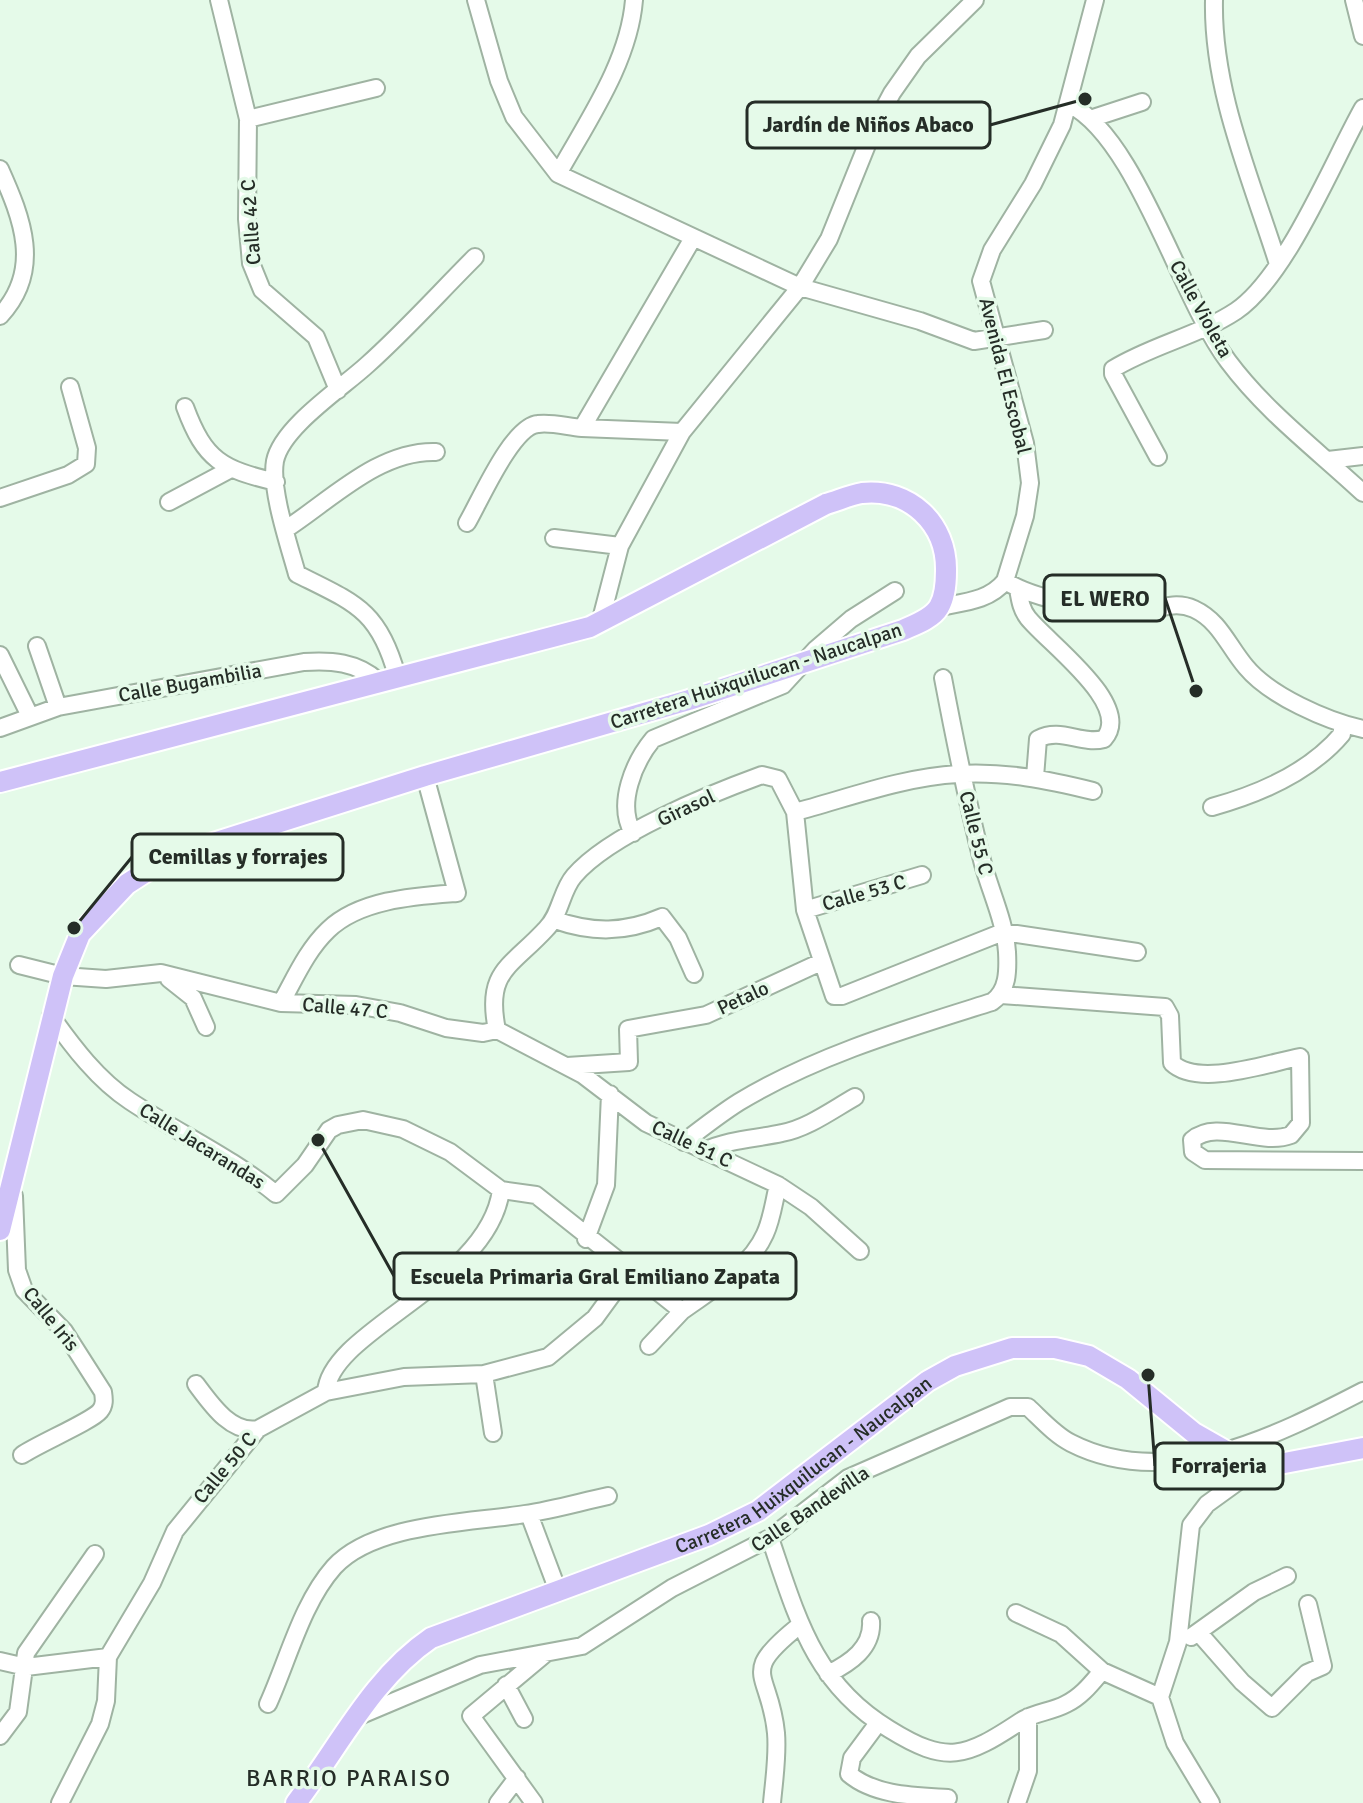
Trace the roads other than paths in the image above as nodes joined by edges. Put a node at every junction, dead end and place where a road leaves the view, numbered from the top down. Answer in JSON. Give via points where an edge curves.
{"nodes":[{"id":1,"x":219,"y":0,"type":"edge"},
{"id":2,"x":476,"y":0,"type":"edge"},
{"id":3,"x":634,"y":0,"type":"edge"},
{"id":4,"x":975,"y":0,"type":"edge"},
{"id":5,"x":1095,"y":0,"type":"edge"},
{"id":6,"x":1214,"y":0,"type":"edge"},
{"id":7,"x":1354,"y":0,"type":"edge"},
{"id":8,"x":1363,"y":36,"type":"edge"},
{"id":9,"x":376,"y":88,"type":"dead end"},
{"id":10,"x":1142,"y":102,"type":"dead end"},
{"id":11,"x":1069,"y":104,"type":"junction"},
{"id":12,"x":1363,"y":108,"type":"edge"},
{"id":13,"x":1093,"y":118,"type":"junction"},
{"id":14,"x":248,"y":119,"type":"junction"},
{"id":15,"x":0,"y":169,"type":"edge"},
{"id":16,"x":558,"y":174,"type":"junction"},
{"id":17,"x":693,"y":238,"type":"junction"},
{"id":18,"x":475,"y":257,"type":"dead end"},
{"id":19,"x":1278,"y":264,"type":"junction"},
{"id":20,"x":800,"y":287,"type":"junction"},
{"id":21,"x":0,"y":316,"type":"edge"},
{"id":22,"x":1208,"y":327,"type":"junction"},
{"id":23,"x":1044,"y":330,"type":"dead end"},
{"id":24,"x":995,"y":339,"type":"junction"},
{"id":25,"x":70,"y":387,"type":"dead end"},
{"id":26,"x":338,"y":390,"type":"junction"},
{"id":27,"x":185,"y":407,"type":"dead end"},
{"id":28,"x":582,"y":428,"type":"junction"},
{"id":29,"x":682,"y":432,"type":"junction"},
{"id":30,"x":436,"y":452,"type":"dead end"},
{"id":31,"x":1363,"y":456,"type":"edge"},
{"id":32,"x":1158,"y":457,"type":"dead end"},
{"id":33,"x":1328,"y":460,"type":"junction"},
{"id":34,"x":229,"y":470,"type":"junction"},
{"id":35,"x":276,"y":482,"type":"junction"},
{"id":36,"x":1363,"y":493,"type":"edge"},
{"id":37,"x":0,"y":498,"type":"edge"},
{"id":38,"x":169,"y":502,"type":"dead end"},
{"id":39,"x":467,"y":523,"type":"dead end"},
{"id":40,"x":286,"y":529,"type":"junction"},
{"id":41,"x":554,"y":538,"type":"dead end"},
{"id":42,"x":620,"y":546,"type":"junction"},
{"id":43,"x":1012,"y":585,"type":"junction"},
{"id":44,"x":895,"y":591,"type":"dead end"},
{"id":45,"x":939,"y":607,"type":"junction"},
{"id":46,"x":600,"y":623,"type":"junction"},
{"id":47,"x":37,"y":646,"type":"dead end"},
{"id":48,"x":0,"y":655,"type":"edge"},
{"id":49,"x":799,"y":664,"type":"junction"},
{"id":50,"x":943,"y":678,"type":"dead end"},
{"id":51,"x":387,"y":679,"type":"junction"},
{"id":52,"x":58,"y":707,"type":"junction"},
{"id":53,"x":30,"y":716,"type":"junction"},
{"id":54,"x":1342,"y":724,"type":"junction"},
{"id":55,"x":0,"y":728,"type":"edge"},
{"id":56,"x":1363,"y":729,"type":"edge"},
{"id":57,"x":961,"y":773,"type":"junction"},
{"id":58,"x":425,"y":776,"type":"junction"},
{"id":59,"x":1035,"y":777,"type":"junction"},
{"id":60,"x":0,"y":782,"type":"edge"},
{"id":61,"x":1093,"y":791,"type":"dead end"},
{"id":62,"x":1212,"y":807,"type":"dead end"},
{"id":63,"x":795,"y":812,"type":"junction"},
{"id":64,"x":633,"y":833,"type":"junction"},
{"id":65,"x":922,"y":875,"type":"dead end"},
{"id":66,"x":805,"y":910,"type":"junction"},
{"id":67,"x":555,"y":920,"type":"junction"},
{"id":68,"x":1003,"y":932,"type":"junction"},
{"id":69,"x":1137,"y":952,"type":"dead end"},
{"id":70,"x":821,"y":962,"type":"junction"},
{"id":71,"x":19,"y":965,"type":"dead end"},
{"id":72,"x":161,"y":973,"type":"junction"},
{"id":73,"x":694,"y":974,"type":"dead end"},
{"id":74,"x":63,"y":976,"type":"junction"},
{"id":75,"x":1003,"y":991,"type":"junction"},
{"id":76,"x":281,"y":1003,"type":"junction"},
{"id":77,"x":51,"y":1016,"type":"junction"},
{"id":78,"x":206,"y":1027,"type":"dead end"},
{"id":79,"x":497,"y":1030,"type":"junction"},
{"id":80,"x":567,"y":1066,"type":"junction"},
{"id":81,"x":610,"y":1094,"type":"junction"},
{"id":82,"x":855,"y":1097,"type":"dead end"},
{"id":83,"x":684,"y":1142,"type":"junction"},
{"id":84,"x":704,"y":1151,"type":"junction"},
{"id":85,"x":1363,"y":1161,"type":"edge"},
{"id":86,"x":13,"y":1179,"type":"junction"},
{"id":87,"x":778,"y":1185,"type":"junction"},
{"id":88,"x":501,"y":1190,"type":"junction"},
{"id":89,"x":0,"y":1230,"type":"edge"},
{"id":90,"x":586,"y":1239,"type":"junction"},
{"id":91,"x":860,"y":1251,"type":"dead end"},
{"id":92,"x":630,"y":1270,"type":"junction"},
{"id":93,"x":682,"y":1311,"type":"junction"},
{"id":94,"x":649,"y":1346,"type":"dead end"},
{"id":95,"x":484,"y":1374,"type":"junction"},
{"id":96,"x":196,"y":1384,"type":"dead end"},
{"id":97,"x":1363,"y":1391,"type":"edge"},
{"id":98,"x":326,"y":1392,"type":"junction"},
{"id":99,"x":258,"y":1429,"type":"junction"},
{"id":100,"x":493,"y":1433,"type":"dead end"},
{"id":101,"x":1363,"y":1448,"type":"edge"},
{"id":102,"x":1221,"y":1450,"type":"junction"},
{"id":103,"x":22,"y":1455,"type":"dead end"},
{"id":104,"x":1261,"y":1465,"type":"junction"},
{"id":105,"x":608,"y":1496,"type":"dead end"},
{"id":106,"x":529,"y":1514,"type":"junction"},
{"id":107,"x":770,"y":1538,"type":"junction"},
{"id":108,"x":95,"y":1554,"type":"dead end"},
{"id":109,"x":1287,"y":1576,"type":"dead end"},
{"id":110,"x":558,"y":1591,"type":"junction"},
{"id":111,"x":1308,"y":1604,"type":"dead end"},
{"id":112,"x":1016,"y":1613,"type":"dead end"},
{"id":113,"x":871,"y":1621,"type":"dead end"},
{"id":114,"x":800,"y":1625,"type":"junction"},
{"id":115,"x":1199,"y":1633,"type":"junction"},
{"id":116,"x":1178,"y":1642,"type":"junction"},
{"id":117,"x":547,"y":1652,"type":"junction"},
{"id":118,"x":108,"y":1657,"type":"junction"},
{"id":119,"x":0,"y":1661,"type":"edge"},
{"id":120,"x":26,"y":1667,"type":"junction"},
{"id":121,"x":1102,"y":1671,"type":"junction"},
{"id":122,"x":828,"y":1674,"type":"junction"},
{"id":123,"x":506,"y":1685,"type":"junction"},
{"id":124,"x":1160,"y":1697,"type":"junction"},
{"id":125,"x":268,"y":1704,"type":"dead end"},
{"id":126,"x":359,"y":1716,"type":"junction"},
{"id":127,"x":1028,"y":1717,"type":"junction"},
{"id":128,"x":524,"y":1719,"type":"dead end"},
{"id":129,"x":878,"y":1723,"type":"junction"},
{"id":130,"x":0,"y":1736,"type":"edge"},
{"id":131,"x":517,"y":1778,"type":"junction"},
{"id":132,"x":948,"y":1798,"type":"dead end"},
{"id":133,"x":60,"y":1803,"type":"edge"},
{"id":134,"x":296,"y":1803,"type":"edge"},
{"id":135,"x":498,"y":1803,"type":"edge"},
{"id":136,"x":534,"y":1803,"type":"edge"},
{"id":137,"x":772,"y":1803,"type":"edge"},
{"id":138,"x":1017,"y":1803,"type":"edge"},
{"id":139,"x":1211,"y":1803,"type":"edge"}],
"edges":[{"from":1,"to":14,"type":"street","name":"Calle 42 C"},
{"from":2,"to":16,"type":"street","via":[[514,117]]},
{"from":3,"to":16,"type":"street","via":[[632,25],[613,72]]},
{"from":4,"to":20,"type":"street","via":[[918,56],[892,93],[829,239]]},
{"from":5,"to":11,"type":"street","name":"Avenida El Escobal"},
{"from":6,"to":19,"type":"street","via":[[1215,50],[1226,103]]},
{"from":7,"to":8,"type":"street"},
{"from":9,"to":14,"type":"street"},
{"from":10,"to":13,"type":"street"},
{"from":11,"to":13,"type":"street","name":"Calle Violeta"},
{"from":11,"to":24,"type":"street","name":"Avenida El Escobal","via":[[1033,184],[983,268]]},
{"from":12,"to":19,"type":"street"},
{"from":13,"to":22,"type":"street","name":"Calle Violeta","via":[[1126,169]]},
{"from":14,"to":26,"type":"street","name":"Calle 42 C","via":[[247,219],[255,275],[262,290],[316,337]]},
{"from":15,"to":21,"type":"street","via":[[27,242],[19,283]]},
{"from":16,"to":17,"type":"street"},
{"from":17,"to":20,"type":"street"},
{"from":17,"to":28,"type":"street"},
{"from":18,"to":26,"type":"street"},
{"from":19,"to":22,"type":"street","via":[[1239,309]]},
{"from":20,"to":24,"type":"street","via":[[920,321],[961,339]]},
{"from":20,"to":29,"type":"street"},
{"from":22,"to":32,"type":"street","via":[[1112,371]]},
{"from":22,"to":33,"type":"street","name":"Calle Violeta","via":[[1258,397]]},
{"from":23,"to":24,"type":"street"},
{"from":24,"to":43,"type":"street","name":"Avenida El Escobal","via":[[1025,443],[1030,483]]},
{"from":25,"to":37,"type":"street","via":[[87,448],[86,464]]},
{"from":26,"to":35,"type":"street","via":[[283,443],[275,461]]},
{"from":27,"to":34,"type":"street","via":[[195,433]]},
{"from":28,"to":29,"type":"street"},
{"from":28,"to":39,"type":"street","via":[[539,423],[525,429]]},
{"from":29,"to":42,"type":"street"},
{"from":30,"to":40,"type":"street","via":[[393,458]]},
{"from":31,"to":33,"type":"street"},
{"from":33,"to":36,"type":"street","name":"Calle Violeta"},
{"from":34,"to":35,"type":"street"},
{"from":34,"to":38,"type":"street"},
{"from":35,"to":40,"type":"street"},
{"from":40,"to":51,"type":"street","via":[[297,574],[360,608],[378,625],[388,643]]},
{"from":41,"to":42,"type":"street"},
{"from":42,"to":46,"type":"street"},
{"from":43,"to":45,"type":"street"},
{"from":43,"to":54,"type":"street","via":[[1085,607],[1142,610],[1179,603],[1196,610],[1215,623],[1247,669],[1299,707]]},
{"from":43,"to":59,"type":"street","via":[[1028,617],[1111,712],[1111,730],[1104,739],[1051,734],[1038,739]]},
{"from":44,"to":49,"type":"street","name":"Girasol","via":[[851,619]]},
{"from":45,"to":46,"type":"main road","via":[[946,585],[946,555],[937,527],[918,508],[893,496],[862,493],[814,510]]},
{"from":45,"to":49,"type":"main road","name":"Carretera Huixquilucan - Naucalpan","via":[[903,630]]},
{"from":46,"to":51,"type":"main road"},
{"from":47,"to":52,"type":"street"},
{"from":48,"to":53,"type":"street"},
{"from":49,"to":58,"type":"main road","name":"Carretera Huixquilucan - Naucalpan"},
{"from":49,"to":64,"type":"street","name":"Girasol","via":[[783,685],[653,739],[641,753],[627,801]]},
{"from":50,"to":57,"type":"street","name":"Calle 55 C"},
{"from":51,"to":52,"type":"street","name":"Calle Bugambilia","via":[[325,660]]},
{"from":51,"to":60,"type":"main road"},
{"from":52,"to":53,"type":"street","name":"Calle Bugambilia"},
{"from":53,"to":55,"type":"street","name":"Calle Bugambilia"},
{"from":54,"to":56,"type":"street"},
{"from":54,"to":62,"type":"street","via":[[1342,734],[1333,744],[1278,782]]},
{"from":57,"to":59,"type":"street"},
{"from":57,"to":63,"type":"street","via":[[913,780]]},
{"from":57,"to":68,"type":"street","name":"Calle 55 C"},
{"from":58,"to":74,"type":"main road","name":"Carretera Huixquilucan - Naucalpan","via":[[161,862],[104,904],[80,934]]},
{"from":58,"to":76,"type":"street","via":[[457,893],[411,897],[331,927]]},
{"from":59,"to":61,"type":"street"},
{"from":63,"to":64,"type":"street","name":"Girasol","via":[[778,779],[762,775]]},
{"from":63,"to":66,"type":"street","name":"Girasol"},
{"from":64,"to":67,"type":"street","via":[[572,878]]},
{"from":65,"to":66,"type":"street","name":"Calle 53 C"},
{"from":66,"to":70,"type":"street","name":"Girasol"},
{"from":67,"to":73,"type":"street","via":[[610,931],[662,917]]},
{"from":67,"to":79,"type":"street","via":[[498,979],[492,996]]},
{"from":68,"to":69,"type":"street"},
{"from":68,"to":70,"type":"street","name":"Girasol","via":[[842,996],[834,996]]},
{"from":68,"to":75,"type":"street","name":"Calle 55 C"},
{"from":70,"to":80,"type":"street","name":"Petalo","via":[[706,1015],[628,1029],[629,1062]]},
{"from":71,"to":74,"type":"street","name":"Calle 47 C"},
{"from":72,"to":74,"type":"street","name":"Calle 47 C","via":[[106,979]]},
{"from":72,"to":76,"type":"street","name":"Calle 47 C"},
{"from":72,"to":78,"type":"street","via":[[193,998]]},
{"from":74,"to":77,"type":"main road","name":"Carretera Huixquilucan - Naucalpan"},
{"from":75,"to":83,"type":"street","via":[[992,1002],[879,1038],[771,1085]]},
{"from":75,"to":85,"type":"street","via":[[1165,1007],[1172,1063],[1196,1074],[1301,1057],[1301,1123],[1291,1135],[1268,1139],[1206,1131],[1192,1140],[1193,1152],[1205,1160]]},
{"from":76,"to":79,"type":"street","name":"Calle 47 C","via":[[356,1005],[458,1031]]},
{"from":77,"to":86,"type":"main road","name":"Carretera Huixquilucan - Naucalpan"},
{"from":77,"to":88,"type":"street","name":"Calle Jacarandas","via":[[75,1051],[130,1101],[276,1194],[329,1130],[351,1119],[403,1129],[450,1152]]},
{"from":79,"to":80,"type":"street","name":"Calle 47 C"},
{"from":80,"to":81,"type":"street","name":"Calle 47 C"},
{"from":81,"to":83,"type":"street","name":"Calle 51 C","via":[[646,1123]]},
{"from":81,"to":90,"type":"street","via":[[606,1185]]},
{"from":82,"to":84,"type":"street","via":[[804,1126]]},
{"from":83,"to":84,"type":"street","name":"Calle 51 C"},
{"from":84,"to":87,"type":"street","name":"Calle 51 C"},
{"from":86,"to":89,"type":"main road","name":"Carretera Huixquilucan - Naucalpan"},
{"from":86,"to":103,"type":"street","name":"Calle Iris","via":[[15,1251],[24,1290],[64,1331],[105,1401],[90,1419]]},
{"from":87,"to":91,"type":"street","name":"Calle 51 C"},
{"from":87,"to":93,"type":"street","via":[[759,1245],[733,1274]]},
{"from":88,"to":90,"type":"street","via":[[536,1195]]},
{"from":88,"to":98,"type":"street","via":[[491,1226],[452,1270],[350,1350],[332,1373]]},
{"from":90,"to":92,"type":"street"},
{"from":92,"to":93,"type":"street"},
{"from":92,"to":95,"type":"street","name":"Calle 50 C","via":[[595,1318],[561,1348],[531,1364]]},
{"from":93,"to":94,"type":"street"},
{"from":95,"to":98,"type":"street","name":"Calle 50 C","via":[[404,1377]]},
{"from":95,"to":100,"type":"street"},
{"from":96,"to":99,"type":"street","via":[[220,1414],[246,1431]]},
{"from":97,"to":102,"type":"street","via":[[1321,1413]]},
{"from":98,"to":99,"type":"street","name":"Calle 50 C"},
{"from":99,"to":118,"type":"street","name":"Calle 50 C","via":[[175,1531],[152,1583]]},
{"from":101,"to":104,"type":"main road","name":"Carretera Huixquilucan - Naucalpan"},
{"from":102,"to":104,"type":"main road","name":"Carretera Huixquilucan - Naucalpan"},
{"from":102,"to":107,"type":"street","name":"Calle Bandevilla","via":[[1200,1459],[1157,1463],[1102,1455],[1067,1441],[1028,1407],[1017,1406],[848,1478]]},
{"from":102,"to":110,"type":"main road","name":"Carretera Huixquilucan - Naucalpan","via":[[1089,1356],[1037,1346],[1012,1348],[955,1366],[928,1381],[758,1511],[679,1549]]},
{"from":104,"to":116,"type":"street","via":[[1207,1504],[1191,1525]]},
{"from":105,"to":106,"type":"street"},
{"from":106,"to":110,"type":"street"},
{"from":106,"to":125,"type":"street","via":[[389,1535],[359,1548],[329,1574]]},
{"from":107,"to":114,"type":"street"},
{"from":107,"to":117,"type":"street","name":"Calle Bandevilla","via":[[672,1588],[597,1639]]},
{"from":108,"to":120,"type":"street","via":[[27,1650]]},
{"from":109,"to":115,"type":"street","via":[[1254,1592]]},
{"from":110,"to":126,"type":"main road","name":"Carretera Huixquilucan - Naucalpan","via":[[431,1638],[405,1656]]},
{"from":111,"to":115,"type":"street","via":[[1323,1666],[1307,1673],[1275,1708],[1265,1705]]},
{"from":112,"to":121,"type":"street","via":[[1061,1634]]},
{"from":113,"to":122,"type":"street","via":[[872,1637],[866,1646]]},
{"from":114,"to":122,"type":"street"},
{"from":114,"to":137,"type":"street","via":[[766,1654],[760,1675],[776,1731]]},
{"from":115,"to":116,"type":"street"},
{"from":116,"to":124,"type":"street"},
{"from":117,"to":123,"type":"street"},
{"from":117,"to":126,"type":"street","name":"Calle Bandevilla","via":[[480,1665]]},
{"from":118,"to":120,"type":"street"},
{"from":118,"to":133,"type":"street","name":"Calle 50 C","via":[[100,1724]]},
{"from":119,"to":120,"type":"street"},
{"from":120,"to":130,"type":"street","via":[[18,1712]]},
{"from":121,"to":124,"type":"street"},
{"from":121,"to":127,"type":"street","via":[[1065,1705]]},
{"from":122,"to":129,"type":"street","via":[[849,1702]]},
{"from":123,"to":128,"type":"street"},
{"from":123,"to":131,"type":"street","via":[[471,1718]]},
{"from":124,"to":139,"type":"street","via":[[1175,1743]]},
{"from":126,"to":134,"type":"main road","name":"Carretera Huixquilucan - Naucalpan"},
{"from":127,"to":129,"type":"street","via":[[981,1746],[945,1754],[921,1749]]},
{"from":127,"to":138,"type":"street","via":[[1028,1771]]},
{"from":129,"to":132,"type":"street","via":[[852,1758],[849,1774],[875,1788]]},
{"from":131,"to":135,"type":"street"},
{"from":131,"to":136,"type":"street"}]}
